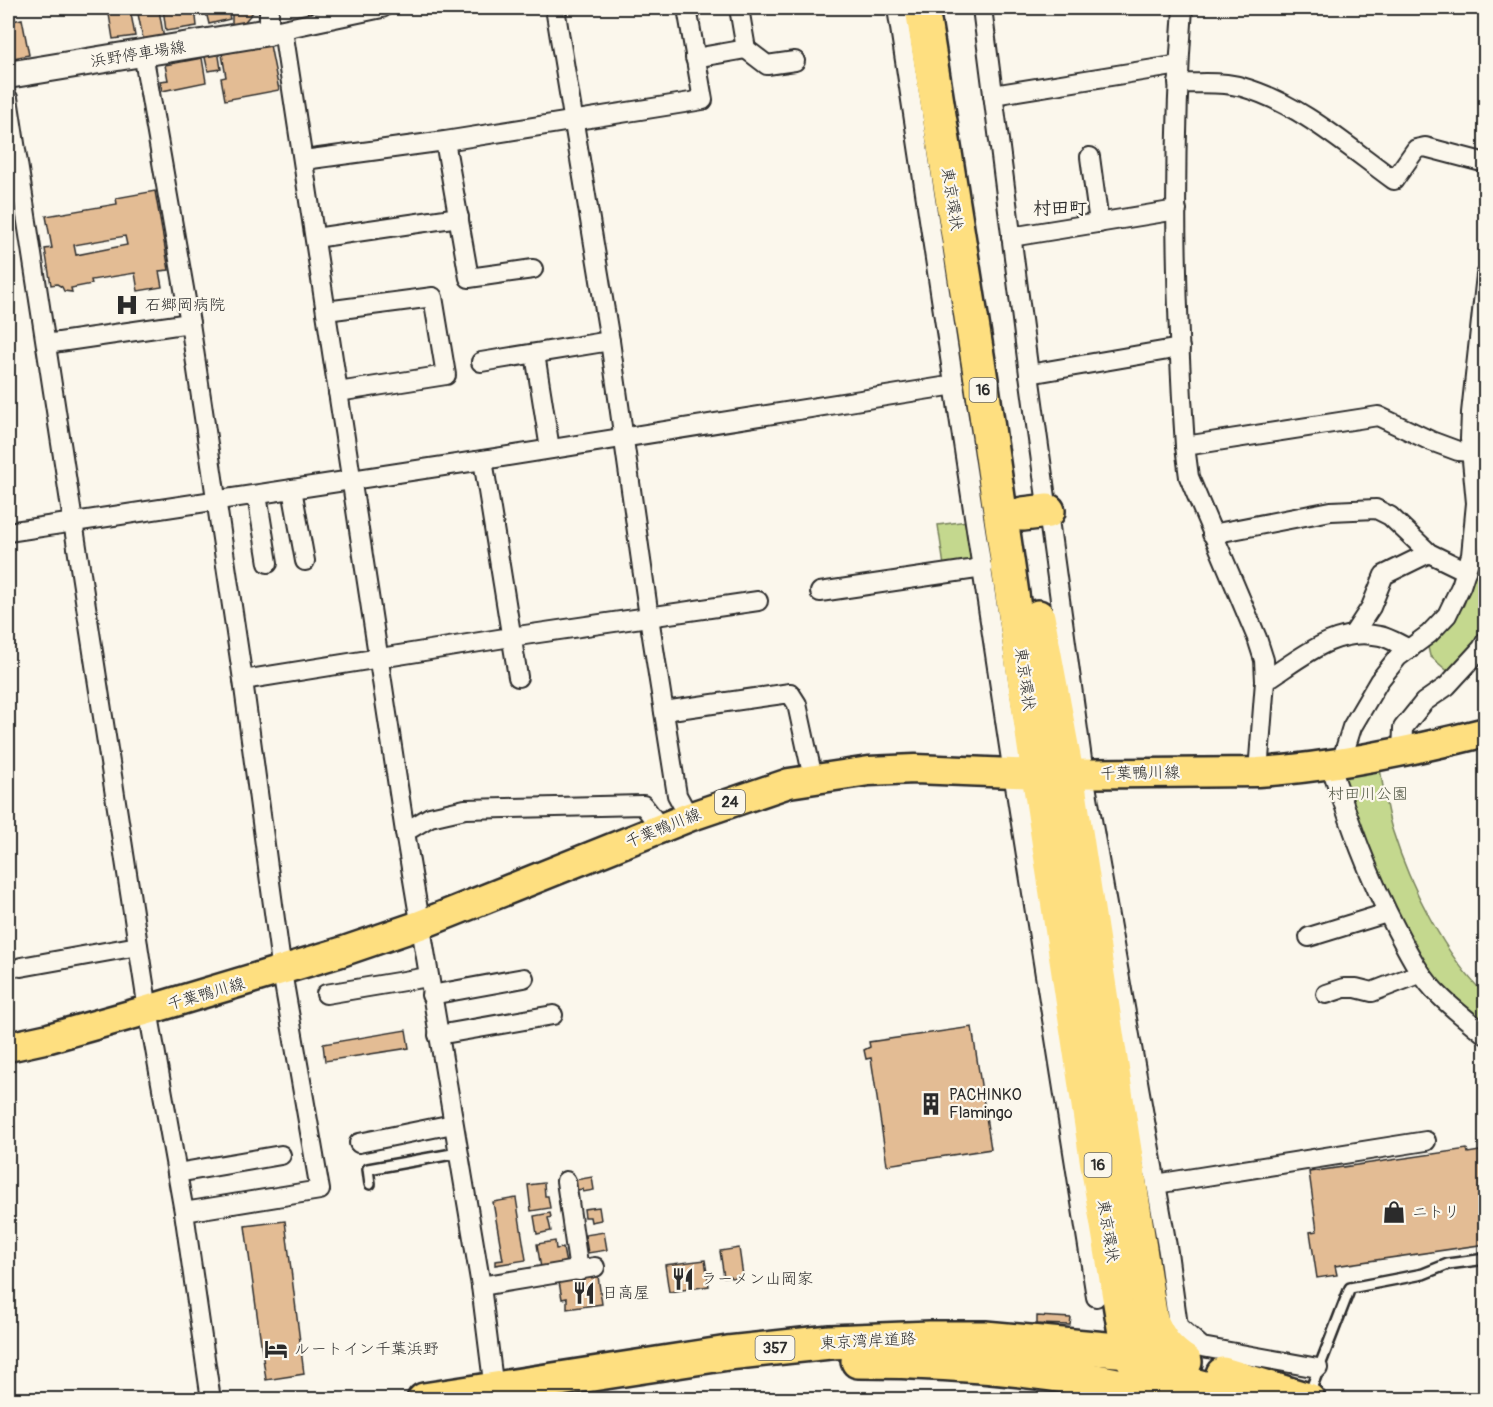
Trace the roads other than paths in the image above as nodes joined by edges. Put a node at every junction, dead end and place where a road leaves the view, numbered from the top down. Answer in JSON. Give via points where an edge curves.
{"nodes":[{"id":1,"x":382,"y":8,"type":"edge"},
{"id":2,"x":555,"y":8,"type":"edge"},
{"id":3,"x":687,"y":8,"type":"edge"},
{"id":4,"x":739,"y":8,"type":"edge"},
{"id":5,"x":897,"y":8,"type":"edge"},
{"id":6,"x":922,"y":8,"type":"edge"},
{"id":7,"x":945,"y":8,"type":"edge"},
{"id":8,"x":982,"y":8,"type":"edge"},
{"id":9,"x":1183,"y":8,"type":"edge"},
{"id":10,"x":274,"y":23,"type":"edge"},
{"id":11,"x":746,"y":49,"type":"junction"},
{"id":12,"x":143,"y":53,"type":"junction"},
{"id":13,"x":695,"y":58,"type":"junction"},
{"id":14,"x":795,"y":61,"type":"dead end"},
{"id":15,"x":1179,"y":65,"type":"junction"},
{"id":16,"x":8,"y":75,"type":"edge"},
{"id":17,"x":1178,"y":83,"type":"junction"},
{"id":18,"x":993,"y":95,"type":"junction"},
{"id":19,"x":8,"y":98,"type":"edge"},
{"id":20,"x":574,"y":122,"type":"junction"},
{"id":21,"x":445,"y":141,"type":"junction"},
{"id":22,"x":1090,"y":157,"type":"dead end"},
{"id":23,"x":304,"y":160,"type":"junction"},
{"id":24,"x":1485,"y":163,"type":"edge"},
{"id":25,"x":1176,"y":210,"type":"junction"},
{"id":26,"x":459,"y":217,"type":"junction"},
{"id":27,"x":1099,"y":223,"type":"junction"},
{"id":28,"x":1011,"y":237,"type":"junction"},
{"id":29,"x":315,"y":238,"type":"junction"},
{"id":30,"x":533,"y":269,"type":"dead end"},
{"id":31,"x":1485,"y":275,"type":"edge"},
{"id":32,"x":326,"y":311,"type":"junction"},
{"id":33,"x":190,"y":323,"type":"junction"},
{"id":34,"x":610,"y":341,"type":"junction"},
{"id":35,"x":46,"y":344,"type":"junction"},
{"id":36,"x":1180,"y":348,"type":"junction"},
{"id":37,"x":1482,"y":348,"type":"edge"},
{"id":38,"x":535,"y":354,"type":"junction"},
{"id":39,"x":481,"y":362,"type":"dead end"},
{"id":40,"x":1029,"y":374,"type":"junction"},
{"id":41,"x":955,"y":385,"type":"junction"},
{"id":42,"x":338,"y":392,"type":"junction"},
{"id":43,"x":624,"y":437,"type":"junction"},
{"id":44,"x":1185,"y":446,"type":"junction"},
{"id":45,"x":550,"y":449,"type":"junction"},
{"id":46,"x":1471,"y":452,"type":"junction"},
{"id":47,"x":483,"y":460,"type":"junction"},
{"id":48,"x":352,"y":480,"type":"junction"},
{"id":49,"x":292,"y":489,"type":"junction"},
{"id":50,"x":257,"y":495,"type":"junction"},
{"id":51,"x":216,"y":501,"type":"junction"},
{"id":52,"x":1036,"y":512,"type":"junction"},
{"id":53,"x":73,"y":522,"type":"junction"},
{"id":54,"x":8,"y":532,"type":"edge"},
{"id":55,"x":1212,"y":534,"type":"junction"},
{"id":56,"x":1429,"y":553,"type":"junction"},
{"id":57,"x":305,"y":561,"type":"dead end"},
{"id":58,"x":268,"y":563,"type":"dead end"},
{"id":59,"x":983,"y":568,"type":"junction"},
{"id":60,"x":1466,"y":571,"type":"junction"},
{"id":61,"x":819,"y":592,"type":"dead end"},
{"id":62,"x":758,"y":601,"type":"dead end"},
{"id":63,"x":649,"y":617,"type":"junction"},
{"id":64,"x":1354,"y":633,"type":"junction"},
{"id":65,"x":511,"y":637,"type":"junction"},
{"id":66,"x":1485,"y":641,"type":"edge"},
{"id":67,"x":1410,"y":649,"type":"junction"},
{"id":68,"x":379,"y":660,"type":"junction"},
{"id":69,"x":518,"y":677,"type":"dead end"},
{"id":70,"x":243,"y":680,"type":"junction"},
{"id":71,"x":1265,"y":681,"type":"junction"},
{"id":72,"x":664,"y":711,"type":"junction"},
{"id":73,"x":1485,"y":732,"type":"edge"},
{"id":74,"x":1402,"y":752,"type":"junction"},
{"id":75,"x":1335,"y":763,"type":"junction"},
{"id":76,"x":1258,"y":772,"type":"junction"},
{"id":77,"x":1051,"y":773,"type":"junction"},
{"id":78,"x":813,"y":778,"type":"junction"},
{"id":79,"x":688,"y":817,"type":"junction"},
{"id":80,"x":661,"y":828,"type":"junction"},
{"id":81,"x":405,"y":832,"type":"junction"},
{"id":82,"x":1387,"y":913,"type":"junction"},
{"id":83,"x":420,"y":925,"type":"junction"},
{"id":84,"x":1309,"y":937,"type":"dead end"},
{"id":85,"x":138,"y":946,"type":"junction"},
{"id":86,"x":21,"y":967,"type":"dead end"},
{"id":87,"x":282,"y":972,"type":"junction"},
{"id":88,"x":1421,"y":973,"type":"junction"},
{"id":89,"x":524,"y":978,"type":"dead end"},
{"id":90,"x":430,"y":986,"type":"junction"},
{"id":91,"x":326,"y":994,"type":"dead end"},
{"id":92,"x":1326,"y":994,"type":"dead end"},
{"id":93,"x":148,"y":1011,"type":"junction"},
{"id":94,"x":553,"y":1015,"type":"dead end"},
{"id":95,"x":438,"y":1035,"type":"junction"},
{"id":96,"x":1485,"y":1035,"type":"edge"},
{"id":97,"x":8,"y":1047,"type":"edge"},
{"id":98,"x":453,"y":1124,"type":"junction"},
{"id":99,"x":1120,"y":1125,"type":"junction"},
{"id":100,"x":1426,"y":1141,"type":"dead end"},
{"id":101,"x":359,"y":1143,"type":"dead end"},
{"id":102,"x":458,"y":1153,"type":"junction"},
{"id":103,"x":281,"y":1155,"type":"dead end"},
{"id":104,"x":177,"y":1173,"type":"junction"},
{"id":105,"x":566,"y":1181,"type":"dead end"},
{"id":106,"x":370,"y":1184,"type":"dead end"},
{"id":107,"x":1156,"y":1184,"type":"junction"},
{"id":108,"x":184,"y":1212,"type":"junction"},
{"id":109,"x":1485,"y":1259,"type":"edge"},
{"id":110,"x":481,"y":1286,"type":"junction"},
{"id":111,"x":1096,"y":1297,"type":"dead end"},
{"id":112,"x":1133,"y":1355,"type":"junction"},
{"id":113,"x":1185,"y":1362,"type":"junction"},
{"id":114,"x":1318,"y":1368,"type":"junction"},
{"id":115,"x":1103,"y":1382,"type":"junction"},
{"id":116,"x":494,"y":1390,"type":"junction"},
{"id":117,"x":1174,"y":1398,"type":"edge"},
{"id":118,"x":1307,"y":1399,"type":"edge"},
{"id":119,"x":211,"y":1400,"type":"edge"},
{"id":120,"x":424,"y":1400,"type":"edge"},
{"id":121,"x":548,"y":1400,"type":"edge"},
{"id":122,"x":1247,"y":1400,"type":"edge"}],
"edges":[{"from":1,"to":10,"type":"street"},
{"from":2,"to":20,"type":"street"},
{"from":3,"to":13,"type":"street"},
{"from":4,"to":11,"type":"street"},
{"from":5,"to":41,"type":"street"},
{"from":6,"to":77,"type":"highway","name":"東京環状","number":"16","via":[[981,380]]},
{"from":7,"to":52,"type":"highway","name":"東京環状","number":"16"},
{"from":8,"to":18,"type":"street"},
{"from":9,"to":15,"type":"street"},
{"from":10,"to":12,"type":"main road","name":"浜野停車場線"},
{"from":10,"to":23,"type":"street"},
{"from":11,"to":13,"type":"street"},
{"from":11,"to":14,"type":"street","via":[[767,65]]},
{"from":12,"to":16,"type":"main road","name":"浜野停車場線"},
{"from":12,"to":33,"type":"street"},
{"from":13,"to":20,"type":"street","via":[[703,100]]},
{"from":15,"to":17,"type":"street"},
{"from":15,"to":18,"type":"street"},
{"from":17,"to":24,"type":"street","via":[[1240,86],[1279,100],[1394,180],[1416,149],[1425,147]]},
{"from":17,"to":25,"type":"street"},
{"from":18,"to":28,"type":"street"},
{"from":19,"to":35,"type":"street"},
{"from":20,"to":21,"type":"street"},
{"from":20,"to":34,"type":"street"},
{"from":21,"to":23,"type":"street"},
{"from":21,"to":26,"type":"street"},
{"from":22,"to":27,"type":"street"},
{"from":23,"to":29,"type":"street"},
{"from":25,"to":27,"type":"street"},
{"from":25,"to":36,"type":"street"},
{"from":26,"to":29,"type":"street"},
{"from":26,"to":30,"type":"street","via":[[469,278]]},
{"from":27,"to":28,"type":"street"},
{"from":28,"to":40,"type":"street"},
{"from":29,"to":32,"type":"street"},
{"from":31,"to":37,"type":"street"},
{"from":32,"to":42,"type":"street"},
{"from":32,"to":42,"type":"street","via":[[433,297],[446,375]]},
{"from":33,"to":35,"type":"street"},
{"from":33,"to":51,"type":"street"},
{"from":34,"to":38,"type":"street"},
{"from":34,"to":43,"type":"street"},
{"from":35,"to":53,"type":"street"},
{"from":36,"to":40,"type":"street"},
{"from":36,"to":44,"type":"street"},
{"from":37,"to":46,"type":"street","via":[[1471,414]]},
{"from":38,"to":39,"type":"street"},
{"from":38,"to":45,"type":"street"},
{"from":40,"to":52,"type":"street"},
{"from":41,"to":43,"type":"street"},
{"from":41,"to":59,"type":"street"},
{"from":42,"to":48,"type":"street"},
{"from":43,"to":45,"type":"street"},
{"from":43,"to":63,"type":"street"},
{"from":44,"to":46,"type":"street","via":[[1378,416],[1431,441]]},
{"from":44,"to":55,"type":"street","via":[[1189,477]]},
{"from":45,"to":47,"type":"street"},
{"from":46,"to":60,"type":"street","via":[[1476,503]]},
{"from":47,"to":48,"type":"street"},
{"from":47,"to":65,"type":"street"},
{"from":48,"to":49,"type":"street"},
{"from":48,"to":68,"type":"street"},
{"from":49,"to":50,"type":"street"},
{"from":49,"to":57,"type":"street"},
{"from":50,"to":51,"type":"street"},
{"from":50,"to":58,"type":"street"},
{"from":51,"to":53,"type":"street"},
{"from":51,"to":70,"type":"street"},
{"from":52,"to":77,"type":"highway","name":"東京環状","number":"16"},
{"from":53,"to":54,"type":"street"},
{"from":53,"to":85,"type":"street"},
{"from":55,"to":56,"type":"street","via":[[1331,511],[1376,509],[1390,516]]},
{"from":55,"to":71,"type":"street","via":[[1257,638]]},
{"from":56,"to":60,"type":"street"},
{"from":56,"to":64,"type":"street","via":[[1384,575],[1371,607]]},
{"from":59,"to":61,"type":"street"},
{"from":59,"to":77,"type":"street","via":[[1003,702]]},
{"from":60,"to":67,"type":"street","via":[[1447,615]]},
{"from":62,"to":63,"type":"street"},
{"from":63,"to":65,"type":"street"},
{"from":63,"to":72,"type":"street"},
{"from":64,"to":67,"type":"street","via":[[1382,636]]},
{"from":64,"to":71,"type":"street","via":[[1334,638]]},
{"from":65,"to":68,"type":"street"},
{"from":65,"to":69,"type":"street"},
{"from":66,"to":74,"type":"street","via":[[1447,686],[1424,702],[1403,728]]},
{"from":67,"to":75,"type":"street","via":[[1398,657],[1379,681]]},
{"from":68,"to":70,"type":"street"},
{"from":68,"to":81,"type":"street"},
{"from":70,"to":87,"type":"street"},
{"from":71,"to":76,"type":"street"},
{"from":72,"to":78,"type":"street","via":[[790,693],[797,704]]},
{"from":72,"to":79,"type":"street","via":[[677,795]]},
{"from":73,"to":74,"type":"main road","name":"千葉鴨川線","number":"24"},
{"from":74,"to":75,"type":"main road","name":"千葉鴨川線","number":"24"},
{"from":75,"to":76,"type":"main road","name":"千葉鴨川線","number":"24"},
{"from":75,"to":82,"type":"street","via":[[1357,845]]},
{"from":76,"to":77,"type":"main road","name":"千葉鴨川線","number":"24"},
{"from":77,"to":78,"type":"main road","name":"千葉鴨川線","number":"24","via":[[915,768]]},
{"from":77,"to":99,"type":"highway","name":"東京環状","number":"16"},
{"from":77,"to":107,"type":"street","via":[[1093,825]]},
{"from":77,"to":111,"type":"street","via":[[1022,832]]},
{"from":77,"to":112,"type":"highway","name":"東京環状","number":"16","via":[[1097,1165]]},
{"from":78,"to":79,"type":"main road","name":"千葉鴨川線","number":"24"},
{"from":79,"to":80,"type":"main road","name":"千葉鴨川線","number":"24"},
{"from":80,"to":81,"type":"street","via":[[643,805],[465,809],[430,817]]},
{"from":80,"to":83,"type":"main road","name":"千葉鴨川線","number":"24"},
{"from":81,"to":83,"type":"street"},
{"from":82,"to":84,"type":"street"},
{"from":82,"to":88,"type":"street"},
{"from":83,"to":87,"type":"main road","name":"千葉鴨川線","number":"24"},
{"from":83,"to":90,"type":"street"},
{"from":85,"to":86,"type":"street"},
{"from":85,"to":93,"type":"street"},
{"from":87,"to":93,"type":"main road","name":"千葉鴨川線","number":"24"},
{"from":87,"to":108,"type":"street","via":[[320,1190]]},
{"from":88,"to":92,"type":"street","via":[[1372,992],[1344,988]]},
{"from":88,"to":96,"type":"street","via":[[1440,996]]},
{"from":89,"to":90,"type":"street"},
{"from":90,"to":91,"type":"street"},
{"from":90,"to":95,"type":"street"},
{"from":93,"to":97,"type":"main road","name":"千葉鴨川線","number":"24"},
{"from":93,"to":104,"type":"street"},
{"from":94,"to":95,"type":"street"},
{"from":95,"to":98,"type":"street"},
{"from":98,"to":101,"type":"street"},
{"from":98,"to":102,"type":"street"},
{"from":99,"to":112,"type":"highway","name":"東京環状","number":"16","via":[[1121,1213],[1141,1334],[1140,1346]]},
{"from":99,"to":113,"type":"highway","name":"東京環状","number":"16","via":[[1151,1320],[1160,1340]]},
{"from":100,"to":107,"type":"street"},
{"from":102,"to":106,"type":"lane","via":[[368,1169]]},
{"from":102,"to":110,"type":"street"},
{"from":103,"to":104,"type":"street"},
{"from":104,"to":108,"type":"street"},
{"from":105,"to":110,"type":"street","via":[[587,1269]]},
{"from":107,"to":114,"type":"street","via":[[1178,1326],[1202,1347]]},
{"from":108,"to":119,"type":"street"},
{"from":109,"to":114,"type":"lane","via":[[1350,1288]]},
{"from":110,"to":116,"type":"street"},
{"from":112,"to":113,"type":"highway","name":"東京湾岸道路","number":"357"},
{"from":112,"to":115,"type":"highway","via":[[1123,1372]]},
{"from":112,"to":116,"type":"highway","name":"東京湾岸道路","number":"357","via":[[985,1338],[830,1342],[729,1353]]},
{"from":112,"to":122,"type":"highway","via":[[1136,1364],[1146,1372]]},
{"from":113,"to":118,"type":"highway","name":"東京湾岸道路","number":"16"},
{"from":114,"to":118,"type":"lane"},
{"from":115,"to":117,"type":"highway","name":"東京湾岸道路","number":"357"},
{"from":115,"to":121,"type":"highway","name":"東京湾岸道路","number":"357","via":[[951,1363],[835,1361],[748,1368]]},
{"from":116,"to":120,"type":"highway","name":"東京湾岸道路","number":"357"}]}
